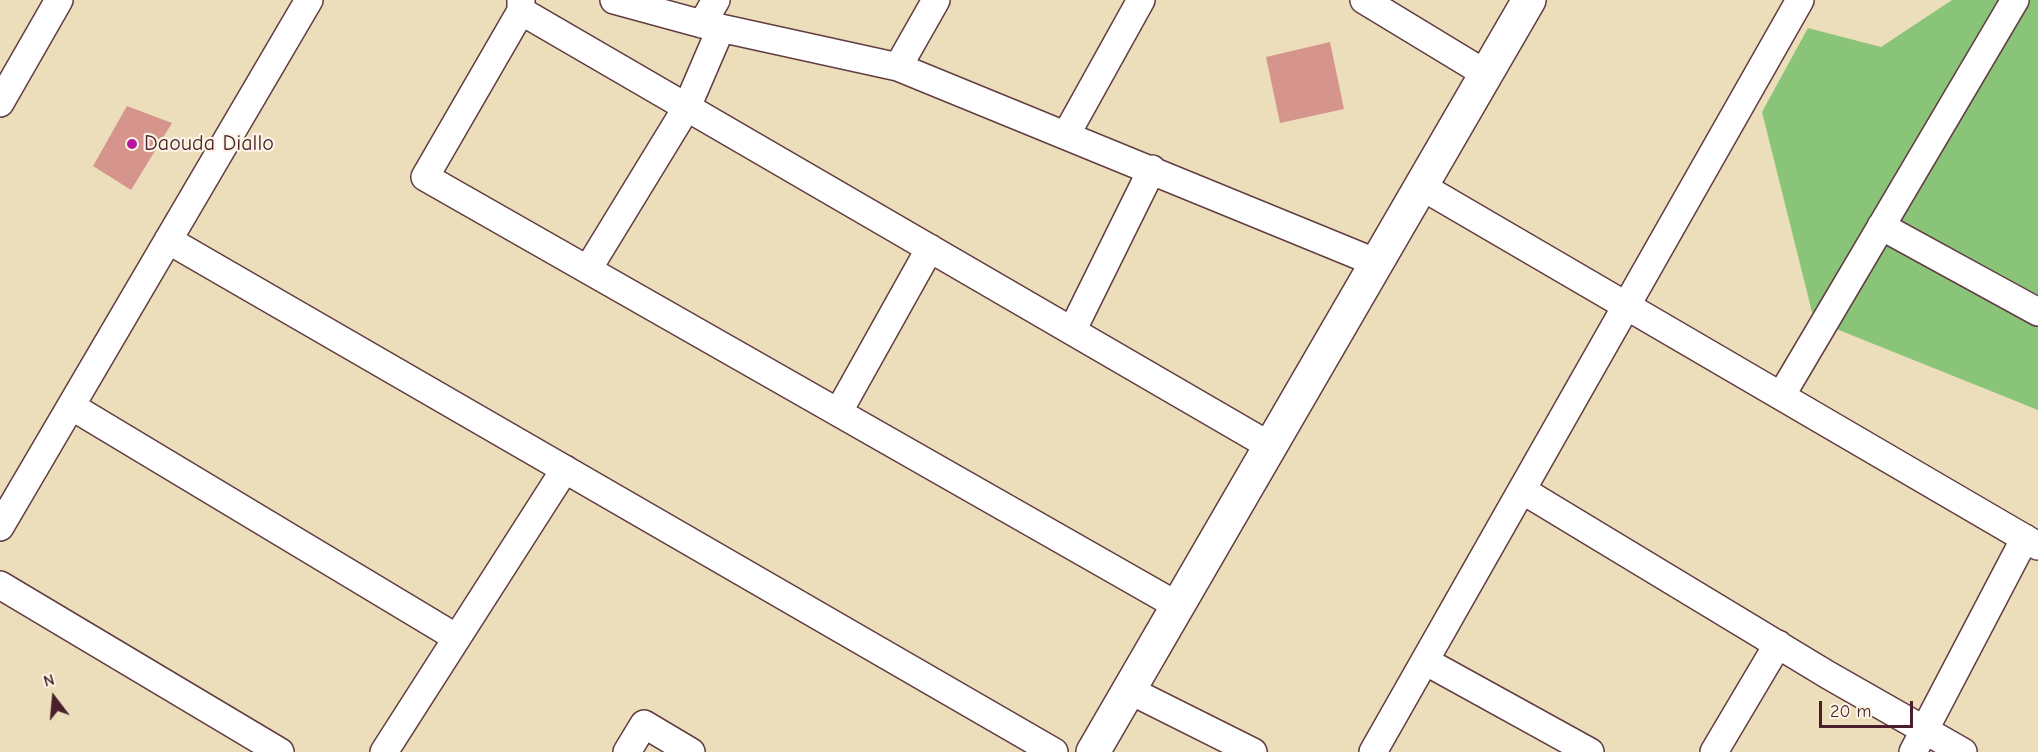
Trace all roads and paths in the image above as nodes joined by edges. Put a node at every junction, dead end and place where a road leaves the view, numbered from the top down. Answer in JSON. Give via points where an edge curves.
{"nodes":[{"id":1,"x":59,"y":0,"type":"edge"},
{"id":2,"x":309,"y":0,"type":"edge"},
{"id":3,"x":614,"y":0,"type":"edge"},
{"id":4,"x":716,"y":0,"type":"edge"},
{"id":5,"x":936,"y":0,"type":"edge"},
{"id":6,"x":1142,"y":0,"type":"edge"},
{"id":7,"x":1364,"y":0,"type":"edge"},
{"id":8,"x":1529,"y":0,"type":"edge"},
{"id":9,"x":1800,"y":0,"type":"edge"},
{"id":10,"x":2014,"y":0,"type":"edge"},
{"id":11,"x":521,"y":6,"type":"edge"},
{"id":12,"x":712,"y":26,"type":"junction"},
{"id":13,"x":898,"y":67,"type":"junction"},
{"id":14,"x":1486,"y":74,"type":"junction"},
{"id":15,"x":0,"y":103,"type":"edge"},
{"id":16,"x":687,"y":108,"type":"junction"},
{"id":17,"x":1066,"y":135,"type":"junction"},
{"id":18,"x":1152,"y":169,"type":"junction"},
{"id":19,"x":1421,"y":186,"type":"junction"},
{"id":20,"x":1881,"y":226,"type":"junction"},
{"id":21,"x":168,"y":240,"type":"junction"},
{"id":22,"x":930,"y":248,"type":"junction"},
{"id":23,"x":1377,"y":262,"type":"junction"},
{"id":24,"x":588,"y":269,"type":"junction"},
{"id":25,"x":1626,"y":306,"type":"junction"},
{"id":26,"x":2038,"y":312,"type":"edge"},
{"id":27,"x":1072,"y":331,"type":"junction"},
{"id":28,"x":1781,"y":396,"type":"junction"},
{"id":29,"x":71,"y":406,"type":"junction"},
{"id":30,"x":839,"y":411,"type":"junction"},
{"id":31,"x":1270,"y":446,"type":"junction"},
{"id":32,"x":565,"y":469,"type":"junction"},
{"id":33,"x":1522,"y":490,"type":"junction"},
{"id":34,"x":0,"y":527,"type":"edge"},
{"id":35,"x":2031,"y":542,"type":"edge"},
{"id":36,"x":0,"y":585,"type":"edge"},
{"id":37,"x":1178,"y":606,"type":"junction"},
{"id":38,"x":457,"y":638,"type":"junction"},
{"id":39,"x":1778,"y":644,"type":"junction"},
{"id":40,"x":1425,"y":661,"type":"junction"},
{"id":41,"x":1129,"y":690,"type":"junction"},
{"id":42,"x":1918,"y":741,"type":"edge"},
{"id":43,"x":1574,"y":748,"type":"edge"},
{"id":44,"x":280,"y":752,"type":"edge"},
{"id":45,"x":384,"y":752,"type":"edge"},
{"id":46,"x":627,"y":752,"type":"edge"},
{"id":47,"x":691,"y":752,"type":"edge"},
{"id":48,"x":1054,"y":752,"type":"edge"},
{"id":49,"x":1093,"y":752,"type":"edge"},
{"id":50,"x":1252,"y":752,"type":"edge"},
{"id":51,"x":1373,"y":752,"type":"edge"},
{"id":52,"x":1714,"y":752,"type":"edge"},
{"id":53,"x":1963,"y":752,"type":"edge"}],
"edges":[{"from":1,"to":15,"type":"street"},
{"from":2,"to":21,"type":"street"},
{"from":3,"to":12,"type":"street"},
{"from":4,"to":12,"type":"street"},
{"from":5,"to":13,"type":"street"},
{"from":6,"to":17,"type":"street"},
{"from":7,"to":14,"type":"street"},
{"from":8,"to":14,"type":"street"},
{"from":9,"to":25,"type":"street"},
{"from":10,"to":20,"type":"street"},
{"from":11,"to":16,"type":"street"},
{"from":11,"to":24,"type":"street","via":[[425,177]]},
{"from":12,"to":13,"type":"street"},
{"from":12,"to":16,"type":"street"},
{"from":13,"to":17,"type":"street"},
{"from":14,"to":19,"type":"street"},
{"from":16,"to":22,"type":"street"},
{"from":16,"to":24,"type":"street"},
{"from":17,"to":18,"type":"street"},
{"from":18,"to":23,"type":"street"},
{"from":18,"to":27,"type":"street"},
{"from":19,"to":23,"type":"street"},
{"from":19,"to":25,"type":"street"},
{"from":20,"to":26,"type":"street"},
{"from":20,"to":28,"type":"street"},
{"from":21,"to":29,"type":"street"},
{"from":21,"to":32,"type":"street"},
{"from":22,"to":27,"type":"street"},
{"from":22,"to":30,"type":"street"},
{"from":23,"to":31,"type":"street"},
{"from":24,"to":30,"type":"street"},
{"from":25,"to":28,"type":"street"},
{"from":25,"to":33,"type":"street"},
{"from":27,"to":31,"type":"street"},
{"from":28,"to":35,"type":"street"},
{"from":29,"to":34,"type":"street"},
{"from":29,"to":38,"type":"street"},
{"from":30,"to":37,"type":"street"},
{"from":31,"to":37,"type":"street"},
{"from":32,"to":38,"type":"street"},
{"from":32,"to":48,"type":"street"},
{"from":33,"to":39,"type":"street"},
{"from":33,"to":40,"type":"street"},
{"from":35,"to":42,"type":"street"},
{"from":36,"to":44,"type":"street"},
{"from":37,"to":41,"type":"street"},
{"from":38,"to":45,"type":"street"},
{"from":39,"to":42,"type":"street"},
{"from":39,"to":52,"type":"street"},
{"from":40,"to":43,"type":"street"},
{"from":40,"to":51,"type":"street"},
{"from":41,"to":49,"type":"street"},
{"from":41,"to":50,"type":"street"},
{"from":42,"to":53,"type":"street"},
{"from":46,"to":47,"type":"street","via":[[644,724]]}]}
